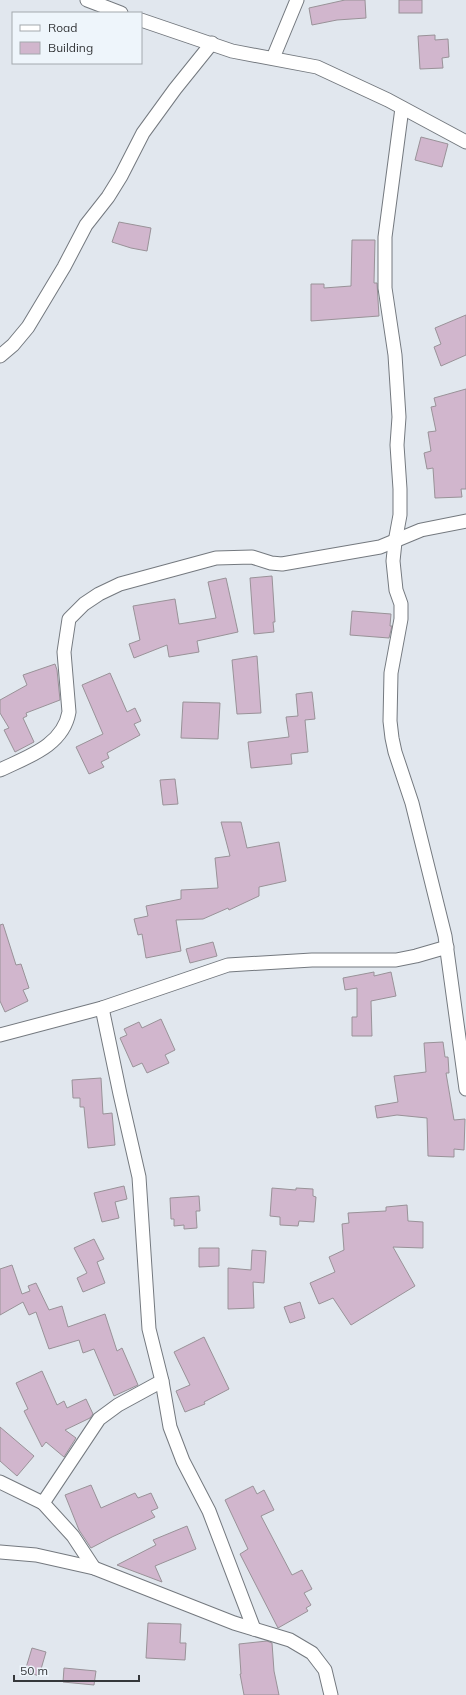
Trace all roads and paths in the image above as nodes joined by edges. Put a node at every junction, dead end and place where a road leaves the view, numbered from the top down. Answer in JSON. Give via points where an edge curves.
{"nodes":[{"id":1,"x":87,"y":0,"type":"edge"},
{"id":2,"x":297,"y":0,"type":"edge"},
{"id":3,"x":118,"y":12,"type":"edge"},
{"id":4,"x":142,"y":20,"type":"edge"},
{"id":5,"x":212,"y":43,"type":"junction"},
{"id":6,"x":273,"y":58,"type":"junction"},
{"id":7,"x":402,"y":108,"type":"junction"},
{"id":8,"x":466,"y":142,"type":"edge"},
{"id":9,"x":0,"y":356,"type":"edge"},
{"id":10,"x":466,"y":521,"type":"edge"},
{"id":11,"x":395,"y":542,"type":"junction"},
{"id":12,"x":0,"y":770,"type":"edge"},
{"id":13,"x":447,"y":947,"type":"junction"},
{"id":14,"x":102,"y":1008,"type":"junction"},
{"id":15,"x":0,"y":1035,"type":"edge"},
{"id":16,"x":466,"y":1089,"type":"edge"},
{"id":17,"x":162,"y":1381,"type":"junction"},
{"id":18,"x":0,"y":1482,"type":"edge"},
{"id":19,"x":43,"y":1503,"type":"junction"},
{"id":20,"x":0,"y":1552,"type":"edge"},
{"id":21,"x":94,"y":1568,"type":"junction"},
{"id":22,"x":254,"y":1629,"type":"junction"},
{"id":23,"x":331,"y":1695,"type":"edge"}],
"edges":[{"from":1,"to":3,"type":"street"},
{"from":2,"to":6,"type":"street"},
{"from":4,"to":5,"type":"street"},
{"from":5,"to":6,"type":"street","via":[[232,50]]},
{"from":5,"to":9,"type":"street","via":[[143,133],[121,176],[86,225],[28,327]]},
{"from":6,"to":7,"type":"street","via":[[317,66]]},
{"from":7,"to":8,"type":"street"},
{"from":7,"to":11,"type":"street","via":[[385,237],[385,288],[395,354],[399,417],[397,446],[400,515]]},
{"from":10,"to":11,"type":"street","via":[[421,530]]},
{"from":11,"to":12,"type":"street","via":[[380,547],[282,564],[252,557],[216,558],[120,584],[99,594],[69,619],[64,652],[67,721],[53,740],[43,748]]},
{"from":11,"to":13,"type":"street","via":[[394,578],[401,619],[391,673],[392,738],[412,803]]},
{"from":13,"to":14,"type":"street","via":[[396,960],[312,960],[228,965]]},
{"from":13,"to":16,"type":"street"},
{"from":14,"to":15,"type":"street"},
{"from":14,"to":17,"type":"street","via":[[139,1177],[149,1329]]},
{"from":17,"to":19,"type":"street","via":[[118,1405],[99,1419]]},
{"from":17,"to":22,"type":"street","via":[[170,1427],[177,1448],[209,1511]]},
{"from":18,"to":19,"type":"street"},
{"from":19,"to":21,"type":"street","via":[[73,1536]]},
{"from":20,"to":21,"type":"street","via":[[36,1555]]},
{"from":21,"to":22,"type":"street"},
{"from":22,"to":23,"type":"street","via":[[290,1640],[312,1652],[324,1670]]}]}
